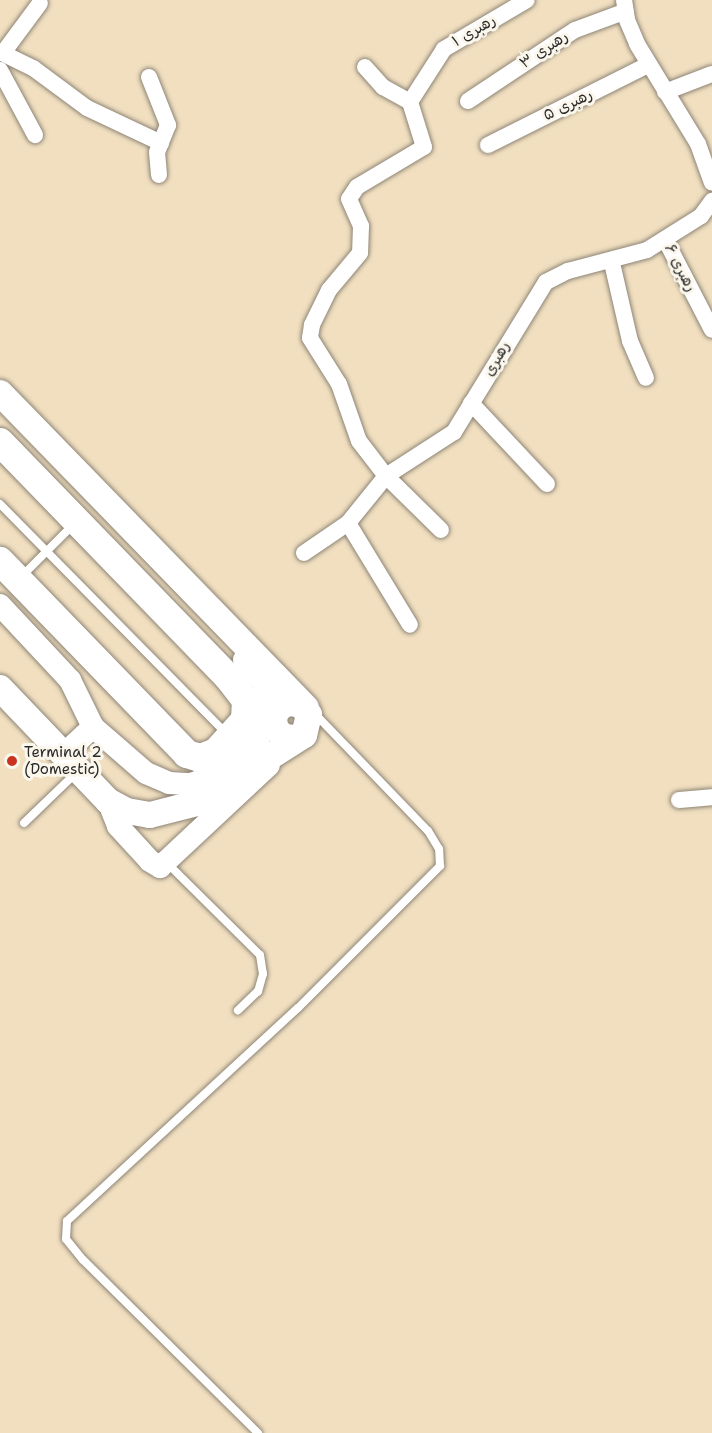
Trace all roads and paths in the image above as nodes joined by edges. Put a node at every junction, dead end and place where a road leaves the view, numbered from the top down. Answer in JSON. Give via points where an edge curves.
{"nodes":[{"id":1,"x":527,"y":0,"type":"edge"},
{"id":2,"x":40,"y":3,"type":"dead end"},
{"id":3,"x":625,"y":6,"type":"edge"},
{"id":4,"x":2,"y":52,"type":"edge"},
{"id":5,"x":648,"y":65,"type":"junction"},
{"id":6,"x":365,"y":67,"type":"dead end"},
{"id":7,"x":0,"y":70,"type":"edge"},
{"id":8,"x":712,"y":74,"type":"edge"},
{"id":9,"x":149,"y":77,"type":"dead end"},
{"id":10,"x":665,"y":92,"type":"junction"},
{"id":11,"x":468,"y":101,"type":"dead end"},
{"id":12,"x":410,"y":102,"type":"junction"},
{"id":13,"x":35,"y":135,"type":"dead end"},
{"id":14,"x":161,"y":143,"type":"junction"},
{"id":15,"x":488,"y":145,"type":"dead end"},
{"id":16,"x":709,"y":164,"type":"edge"},
{"id":17,"x":159,"y":175,"type":"dead end"},
{"id":18,"x":712,"y":183,"type":"edge"},
{"id":19,"x":711,"y":204,"type":"edge"},
{"id":20,"x":665,"y":239,"type":"junction"},
{"id":21,"x":612,"y":263,"type":"junction"},
{"id":22,"x":712,"y":330,"type":"edge"},
{"id":23,"x":646,"y":378,"type":"dead end"},
{"id":24,"x":0,"y":393,"type":"edge"},
{"id":25,"x":471,"y":403,"type":"junction"},
{"id":26,"x":0,"y":408,"type":"edge"},
{"id":27,"x":0,"y":442,"type":"edge"},
{"id":28,"x":386,"y":476,"type":"junction"},
{"id":29,"x":547,"y":484,"type":"dead end"},
{"id":30,"x":0,"y":504,"type":"edge"},
{"id":31,"x":76,"y":522,"type":"junction"},
{"id":32,"x":348,"y":523,"type":"junction"},
{"id":33,"x":441,"y":530,"type":"dead end"},
{"id":34,"x":47,"y":552,"type":"junction"},
{"id":35,"x":304,"y":553,"type":"dead end"},
{"id":36,"x":9,"y":570,"type":"edge"},
{"id":37,"x":0,"y":605,"type":"edge"},
{"id":38,"x":410,"y":625,"type":"dead end"},
{"id":39,"x":0,"y":688,"type":"edge"},
{"id":40,"x":307,"y":708,"type":"junction"},
{"id":41,"x":93,"y":727,"type":"junction"},
{"id":42,"x":231,"y":738,"type":"junction"},
{"id":43,"x":297,"y":738,"type":"junction"},
{"id":44,"x":71,"y":762,"type":"junction"},
{"id":45,"x":712,"y":797,"type":"edge"},
{"id":46,"x":679,"y":800,"type":"dead end"},
{"id":47,"x":108,"y":801,"type":"junction"},
{"id":48,"x":24,"y":823,"type":"dead end"},
{"id":49,"x":168,"y":864,"type":"junction"},
{"id":50,"x":238,"y":1010,"type":"dead end"},
{"id":51,"x":258,"y":1433,"type":"edge"}],
"edges":[{"from":1,"to":12,"type":"street","name":"رهبری ۱","via":[[444,49]]},
{"from":2,"to":4,"type":"street"},
{"from":3,"to":5,"type":"street"},
{"from":3,"to":11,"type":"street","name":"رهبری ۳","via":[[575,30]]},
{"from":4,"to":14,"type":"street","via":[[33,68],[87,108]]},
{"from":5,"to":10,"type":"street"},
{"from":5,"to":15,"type":"street","name":"رهبری ۵"},
{"from":6,"to":12,"type":"street","via":[[383,87]]},
{"from":7,"to":13,"type":"street"},
{"from":8,"to":10,"type":"street"},
{"from":9,"to":14,"type":"street","via":[[167,116]]},
{"from":10,"to":16,"type":"street"},
{"from":12,"to":28,"type":"street","via":[[424,147],[357,187],[349,199],[361,226],[360,254],[329,290],[310,338],[339,384],[359,441]]},
{"from":14,"to":17,"type":"street","via":[[157,152]]},
{"from":16,"to":18,"type":"street"},
{"from":19,"to":20,"type":"street","name":"رهبری","via":[[701,216]]},
{"from":20,"to":21,"type":"street","name":"رهبری"},
{"from":20,"to":22,"type":"street","name":"رهبری ۶"},
{"from":21,"to":23,"type":"street","via":[[630,341]]},
{"from":21,"to":25,"type":"street","name":"رهبری","via":[[568,271],[546,282]]},
{"from":24,"to":40,"type":"main road"},
{"from":25,"to":28,"type":"street","name":"رهبری","via":[[454,432]]},
{"from":25,"to":29,"type":"street"},
{"from":26,"to":41,"type":"main road","via":[[247,663],[265,684],[269,702],[262,732],[245,758],[228,771],[190,784],[169,783],[146,773]]},
{"from":27,"to":31,"type":"highway"},
{"from":28,"to":32,"type":"street","name":"رهبری"},
{"from":28,"to":33,"type":"street"},
{"from":30,"to":34,"type":"lane"},
{"from":31,"to":34,"type":"lane"},
{"from":31,"to":42,"type":"highway","via":[[246,700],[245,720]]},
{"from":32,"to":35,"type":"street","name":"رهبری"},
{"from":32,"to":38,"type":"street"},
{"from":34,"to":36,"type":"lane"},
{"from":34,"to":42,"type":"lane"},
{"from":36,"to":42,"type":"highway","via":[[187,754],[200,758],[216,752]]},
{"from":37,"to":41,"type":"main road","via":[[70,680]]},
{"from":39,"to":44,"type":"main road"},
{"from":40,"to":43,"type":"main road","via":[[310,722]]},
{"from":40,"to":51,"type":"lane","via":[[428,831],[439,849],[440,866],[298,1008],[67,1221],[66,1239]]},
{"from":41,"to":44,"type":"main road"},
{"from":43,"to":47,"type":"main road","via":[[197,803],[172,812],[150,815],[127,811]]},
{"from":43,"to":49,"type":"main road"},
{"from":44,"to":47,"type":"main road"},
{"from":44,"to":48,"type":"lane"},
{"from":45,"to":46,"type":"street"},
{"from":47,"to":49,"type":"main road","via":[[118,826],[150,861],[160,867]]},
{"from":49,"to":50,"type":"lane","via":[[260,955],[263,974],[258,991]]}]}
